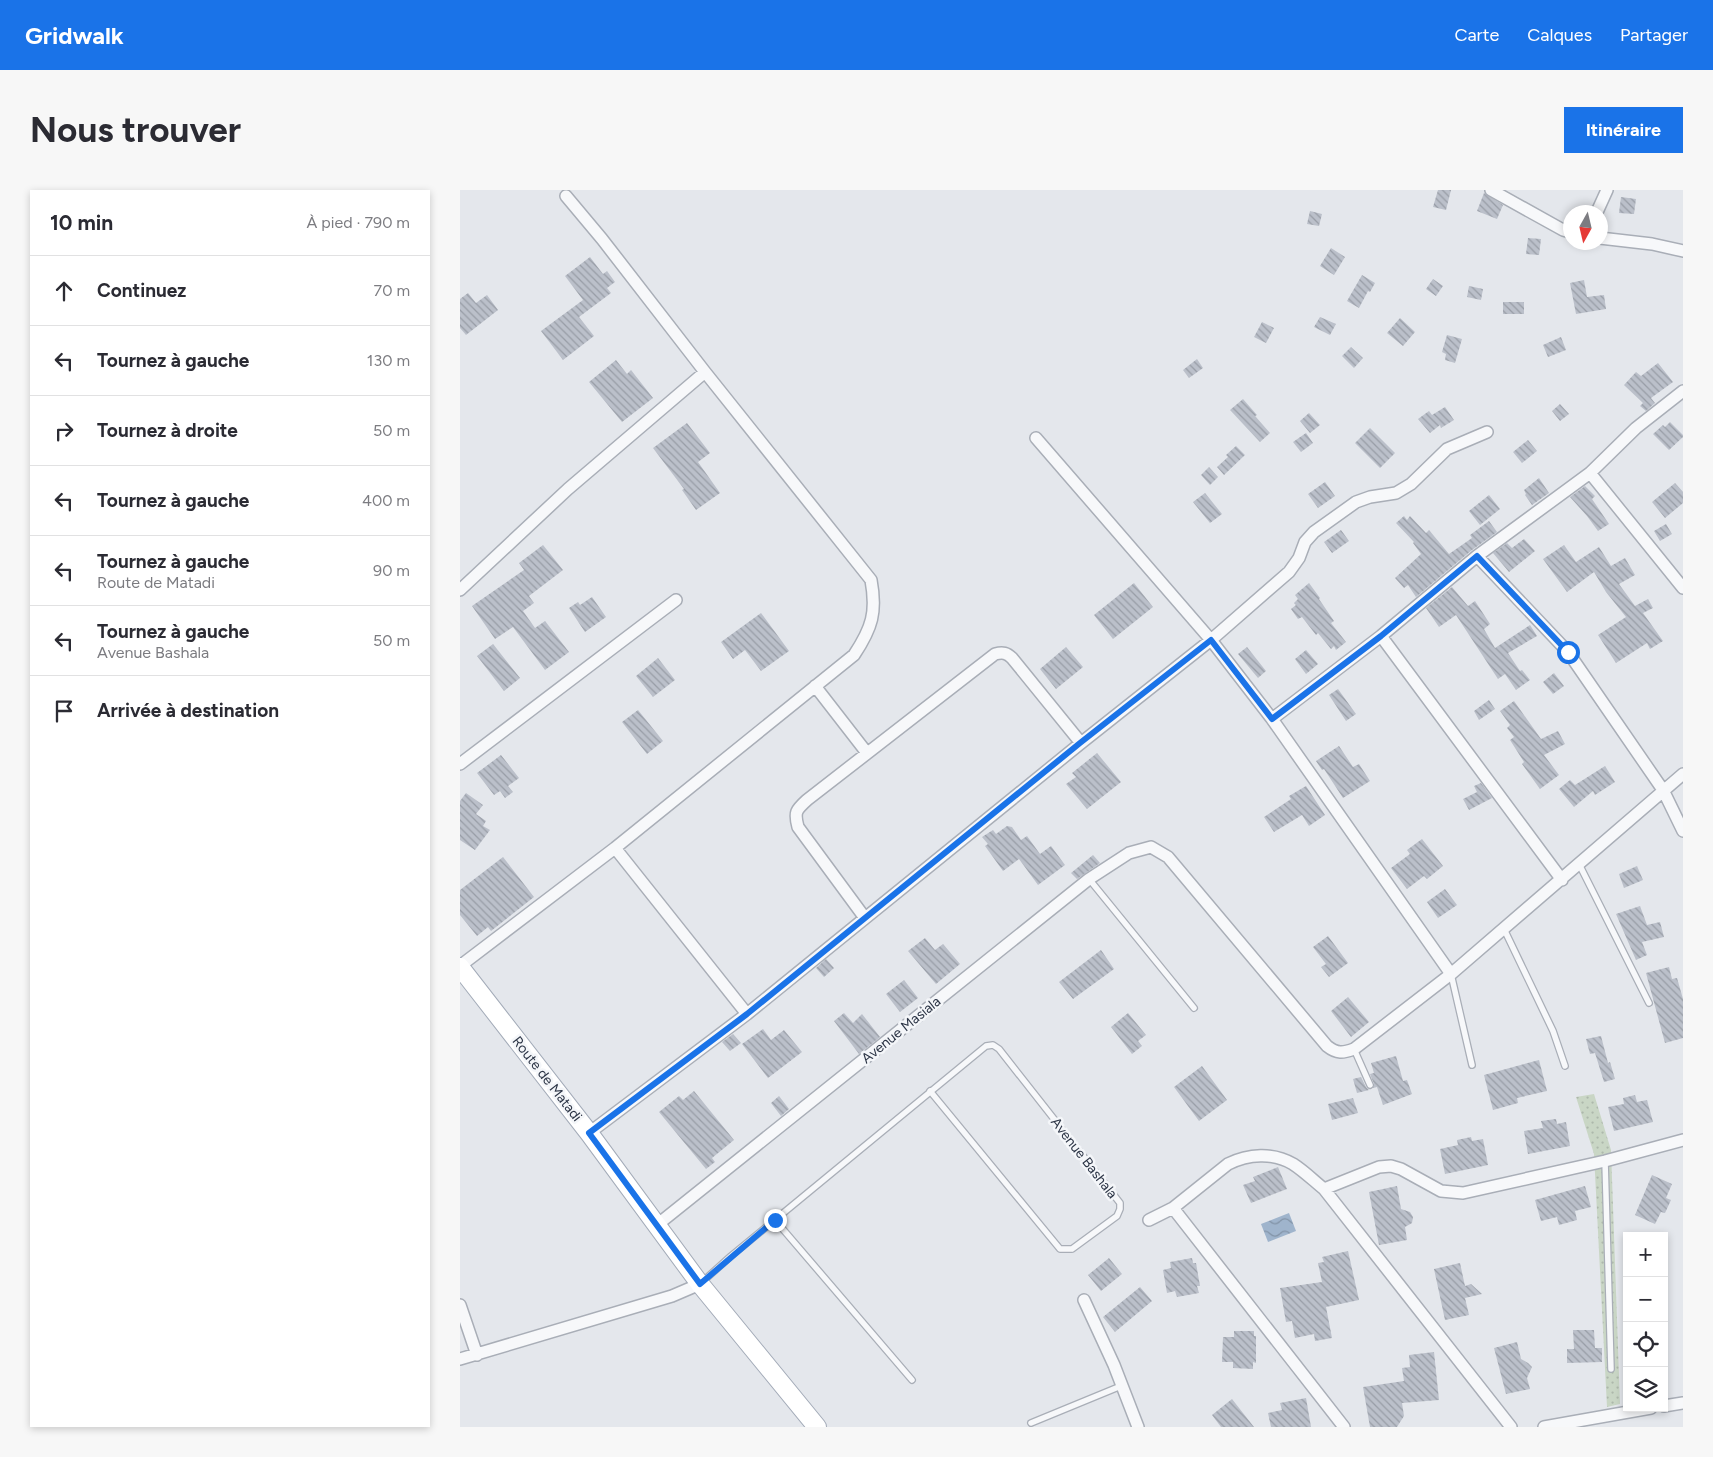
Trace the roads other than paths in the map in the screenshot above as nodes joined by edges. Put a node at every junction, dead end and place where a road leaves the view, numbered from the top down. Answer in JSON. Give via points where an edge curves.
{"nodes":[{"id":1,"x":1491,"y":190,"type":"edge"},
{"id":2,"x":1607,"y":190,"type":"edge"},
{"id":3,"x":566,"y":196,"type":"dead end"},
{"id":4,"x":1600,"y":205,"type":"edge"},
{"id":5,"x":1563,"y":230,"type":"edge"},
{"id":6,"x":1608,"y":239,"type":"edge"},
{"id":7,"x":1683,"y":251,"type":"edge"},
{"id":8,"x":705,"y":372,"type":"junction"},
{"id":9,"x":1683,"y":391,"type":"edge"},
{"id":10,"x":1487,"y":432,"type":"dead end"},
{"id":11,"x":1036,"y":438,"type":"dead end"},
{"id":12,"x":1590,"y":473,"type":"junction"},
{"id":13,"x":1477,"y":556,"type":"junction"},
{"id":14,"x":1683,"y":588,"type":"edge"},
{"id":15,"x":460,"y":590,"type":"edge"},
{"id":16,"x":676,"y":600,"type":"dead end"},
{"id":17,"x":1381,"y":636,"type":"junction"},
{"id":18,"x":1211,"y":640,"type":"junction"},
{"id":19,"x":815,"y":686,"type":"junction"},
{"id":20,"x":1272,"y":719,"type":"junction"},
{"id":21,"x":1080,"y":743,"type":"junction"},
{"id":22,"x":867,"y":753,"type":"junction"},
{"id":23,"x":460,"y":764,"type":"edge"},
{"id":24,"x":1683,"y":774,"type":"edge"},
{"id":25,"x":1663,"y":790,"type":"junction"},
{"id":26,"x":1683,"y":831,"type":"edge"},
{"id":27,"x":614,"y":848,"type":"junction"},
{"id":28,"x":1579,"y":864,"type":"junction"},
{"id":29,"x":1089,"y":878,"type":"junction"},
{"id":30,"x":1562,"y":880,"type":"junction"},
{"id":31,"x":865,"y":918,"type":"junction"},
{"id":32,"x":1504,"y":929,"type":"junction"},
{"id":33,"x":460,"y":967,"type":"edge"},
{"id":34,"x":1451,"y":974,"type":"junction"},
{"id":35,"x":1649,"y":1003,"type":"dead end"},
{"id":36,"x":1194,"y":1008,"type":"dead end"},
{"id":37,"x":747,"y":1014,"type":"junction"},
{"id":38,"x":1354,"y":1049,"type":"junction"},
{"id":39,"x":1472,"y":1065,"type":"dead end"},
{"id":40,"x":1565,"y":1066,"type":"dead end"},
{"id":41,"x":1370,"y":1085,"type":"dead end"},
{"id":42,"x":930,"y":1091,"type":"junction"},
{"id":43,"x":589,"y":1133,"type":"junction"},
{"id":44,"x":1683,"y":1140,"type":"edge"},
{"id":45,"x":1605,"y":1161,"type":"junction"},
{"id":46,"x":1324,"y":1189,"type":"junction"},
{"id":47,"x":1173,"y":1208,"type":"junction"},
{"id":48,"x":775,"y":1220,"type":"junction"},
{"id":49,"x":1149,"y":1220,"type":"dead end"},
{"id":50,"x":657,"y":1225,"type":"junction"},
{"id":51,"x":700,"y":1284,"type":"junction"},
{"id":52,"x":1084,"y":1300,"type":"dead end"},
{"id":53,"x":460,"y":1305,"type":"edge"},
{"id":54,"x":476,"y":1355,"type":"junction"},
{"id":55,"x":460,"y":1359,"type":"edge"},
{"id":56,"x":1611,"y":1369,"type":"dead end"},
{"id":57,"x":912,"y":1380,"type":"dead end"},
{"id":58,"x":1121,"y":1386,"type":"junction"},
{"id":59,"x":1683,"y":1403,"type":"edge"},
{"id":60,"x":1668,"y":1405,"type":"edge"},
{"id":61,"x":1628,"y":1412,"type":"edge"},
{"id":62,"x":1031,"y":1423,"type":"dead end"},
{"id":63,"x":817,"y":1427,"type":"edge"},
{"id":64,"x":1138,"y":1427,"type":"edge"},
{"id":65,"x":1344,"y":1427,"type":"edge"},
{"id":66,"x":1510,"y":1427,"type":"edge"},
{"id":67,"x":1544,"y":1427,"type":"edge"}],
"edges":[{"from":1,"to":5,"type":"street"},
{"from":2,"to":4,"type":"street"},
{"from":3,"to":8,"type":"street"},
{"from":6,"to":7,"type":"street"},
{"from":8,"to":15,"type":"street","via":[[568,489]]},
{"from":8,"to":19,"type":"street","via":[[871,580],[874,614],[867,636],[854,655]]},
{"from":9,"to":12,"type":"street","via":[[1636,428]]},
{"from":10,"to":18,"type":"street","via":[[1448,449],[1411,484],[1396,493],[1356,502],[1314,532],[1289,572]]},
{"from":11,"to":18,"type":"street"},
{"from":12,"to":13,"type":"street"},
{"from":12,"to":14,"type":"street"},
{"from":13,"to":17,"type":"street"},
{"from":13,"to":25,"type":"street","via":[[1568,652]]},
{"from":16,"to":23,"type":"street"},
{"from":17,"to":20,"type":"street"},
{"from":17,"to":30,"type":"street"},
{"from":18,"to":20,"type":"street"},
{"from":18,"to":21,"type":"street"},
{"from":19,"to":22,"type":"street"},
{"from":19,"to":27,"type":"street"},
{"from":20,"to":34,"type":"street"},
{"from":21,"to":22,"type":"street","via":[[1012,658],[1001,653],[995,654]]},
{"from":21,"to":31,"type":"street"},
{"from":22,"to":31,"type":"street","via":[[797,809],[795,818],[798,827]]},
{"from":24,"to":25,"type":"street"},
{"from":25,"to":26,"type":"street"},
{"from":25,"to":28,"type":"street"},
{"from":27,"to":33,"type":"street"},
{"from":27,"to":37,"type":"street"},
{"from":28,"to":30,"type":"street"},
{"from":28,"to":35,"type":"lane"},
{"from":29,"to":36,"type":"lane"},
{"from":29,"to":38,"type":"street","name":"Avenue Masiala","via":[[1129,853],[1151,847],[1168,857],[1327,1046],[1334,1052]]},
{"from":29,"to":50,"type":"street","name":"Avenue Masiala"},
{"from":30,"to":32,"type":"street"},
{"from":31,"to":37,"type":"street"},
{"from":32,"to":34,"type":"street"},
{"from":32,"to":40,"type":"lane","via":[[1553,1031]]},
{"from":33,"to":43,"type":"main road","name":"Route de Matadi"},
{"from":34,"to":38,"type":"street"},
{"from":34,"to":39,"type":"lane"},
{"from":37,"to":43,"type":"street"},
{"from":38,"to":41,"type":"lane"},
{"from":42,"to":42,"type":"lane","name":"Avenue Bashala","via":[[986,1046],[993,1045],[999,1049],[1120,1203],[1117,1216],[1072,1249],[1060,1249]]},
{"from":42,"to":48,"type":"lane","name":"Avenue Bashala"},
{"from":43,"to":50,"type":"main road","name":"Route de Matadi"},
{"from":44,"to":45,"type":"street"},
{"from":45,"to":46,"type":"street","via":[[1463,1193],[1442,1191],[1391,1166],[1379,1167]]},
{"from":45,"to":56,"type":"lane"},
{"from":46,"to":47,"type":"street","via":[[1293,1164],[1253,1156],[1228,1164]]},
{"from":46,"to":66,"type":"street"},
{"from":47,"to":49,"type":"street"},
{"from":47,"to":65,"type":"street"},
{"from":48,"to":51,"type":"lane","name":"Avenue Bashala"},
{"from":48,"to":57,"type":"lane"},
{"from":50,"to":51,"type":"main road","name":"Route de Matadi"},
{"from":51,"to":54,"type":"street","via":[[672,1296]]},
{"from":51,"to":63,"type":"main road","name":"Route de Matadi"},
{"from":52,"to":58,"type":"street"},
{"from":53,"to":54,"type":"street"},
{"from":54,"to":55,"type":"street"},
{"from":58,"to":62,"type":"lane"},
{"from":58,"to":64,"type":"street"},
{"from":59,"to":60,"type":"street"},
{"from":61,"to":67,"type":"street"}]}
